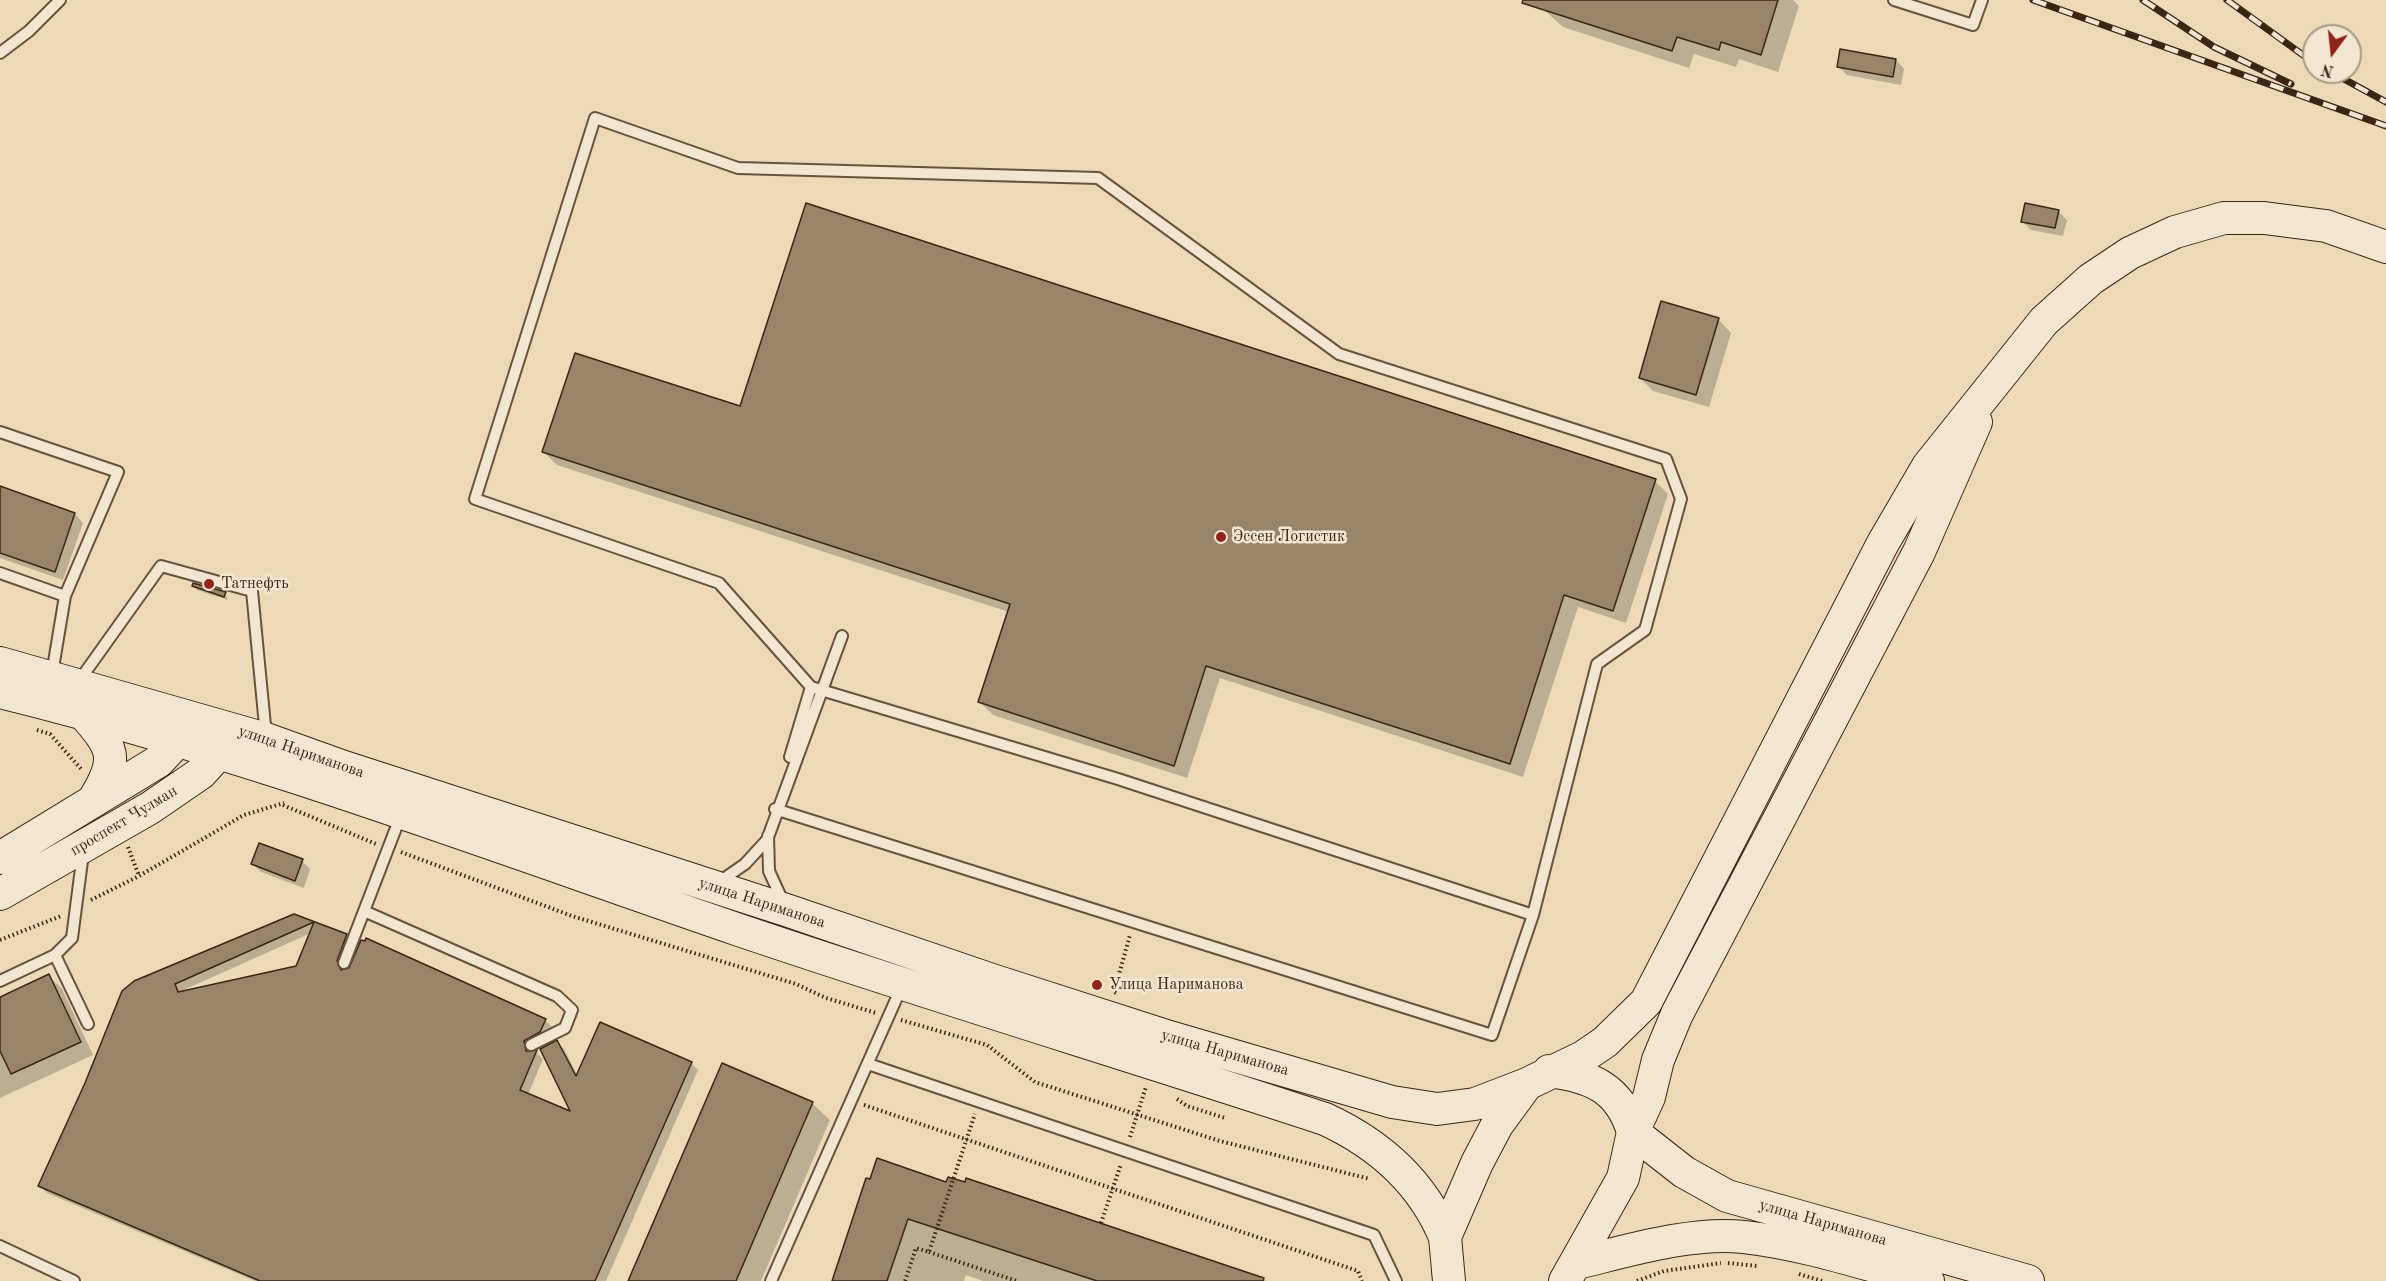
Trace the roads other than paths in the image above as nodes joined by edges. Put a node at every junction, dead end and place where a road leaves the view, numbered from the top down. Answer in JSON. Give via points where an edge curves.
{"nodes":[{"id":1,"x":60,"y":0,"type":"edge"},
{"id":2,"x":1894,"y":0,"type":"edge"},
{"id":3,"x":1982,"y":0,"type":"edge"},
{"id":4,"x":0,"y":53,"type":"edge"},
{"id":5,"x":2386,"y":247,"type":"edge"},
{"id":6,"x":1989,"y":390,"type":"junction"},
{"id":7,"x":0,"y":432,"type":"edge"},
{"id":8,"x":0,"y":573,"type":"edge"},
{"id":9,"x":65,"y":596,"type":"junction"},
{"id":10,"x":842,"y":636,"type":"dead end"},
{"id":11,"x":0,"y":663,"type":"edge"},
{"id":12,"x":811,"y":687,"type":"junction"},
{"id":13,"x":0,"y":692,"type":"edge"},
{"id":14,"x":70,"y":692,"type":"junction"},
{"id":15,"x":177,"y":727,"type":"junction"},
{"id":16,"x":218,"y":739,"type":"junction"},
{"id":17,"x":266,"y":739,"type":"junction"},
{"id":18,"x":91,"y":790,"type":"junction"},
{"id":19,"x":775,"y":809,"type":"junction"},
{"id":20,"x":402,"y":813,"type":"junction"},
{"id":21,"x":767,"y":840,"type":"junction"},
{"id":22,"x":84,"y":846,"type":"junction"},
{"id":23,"x":0,"y":858,"type":"edge"},
{"id":24,"x":712,"y":888,"type":"junction"},
{"id":25,"x":0,"y":894,"type":"edge"},
{"id":26,"x":786,"y":910,"type":"junction"},
{"id":27,"x":364,"y":911,"type":"junction"},
{"id":28,"x":1533,"y":915,"type":"junction"},
{"id":29,"x":55,"y":955,"type":"junction"},
{"id":30,"x":344,"y":963,"type":"dead end"},
{"id":31,"x":0,"y":981,"type":"edge"},
{"id":32,"x":903,"y":983,"type":"junction"},
{"id":33,"x":88,"y":1024,"type":"dead end"},
{"id":34,"x":531,"y":1046,"type":"dead end"},
{"id":35,"x":868,"y":1064,"type":"junction"},
{"id":36,"x":1538,"y":1077,"type":"junction"},
{"id":37,"x":1633,"y":1132,"type":"junction"},
{"id":38,"x":0,"y":1246,"type":"edge"},
{"id":39,"x":1450,"y":1267,"type":"edge"},
{"id":40,"x":1571,"y":1272,"type":"edge"},
{"id":41,"x":74,"y":1281,"type":"edge"},
{"id":42,"x":771,"y":1281,"type":"edge"},
{"id":43,"x":1396,"y":1281,"type":"edge"},
{"id":44,"x":1928,"y":1281,"type":"edge"},
{"id":45,"x":2028,"y":1281,"type":"edge"}],
"edges":[{"from":1,"to":4,"type":"lane"},
{"from":2,"to":3,"type":"lane","via":[[1973,25]]},
{"from":5,"to":6,"type":"main road","via":[[2326,226],[2264,218],[2224,218],[2175,232],[2130,253],[2091,279],[2044,321]]},
{"from":6,"to":36,"type":"main road","name":"улица Нариманова","via":[[1928,466],[1883,543],[1646,1002],[1605,1042],[1583,1057]]},
{"from":6,"to":37,"type":"main road","via":[[1918,552],[1677,1014]]},
{"from":7,"to":9,"type":"lane","via":[[118,472]]},
{"from":8,"to":9,"type":"lane"},
{"from":9,"to":14,"type":"lane"},
{"from":10,"to":21,"type":"lane"},
{"from":11,"to":14,"type":"main road","name":"улица Нариманова"},
{"from":12,"to":19,"type":"lane"},
{"from":12,"to":28,"type":"lane","via":[[1118,779]]},
{"from":12,"to":28,"type":"lane","via":[[719,582],[475,499],[596,118],[738,168],[1098,178],[1339,354],[1666,459],[1681,499],[1645,630],[1597,664]]},
{"from":13,"to":14,"type":"main road","name":"улица Нариманова"},
{"from":14,"to":15,"type":"main road","name":"улица Нариманова"},
{"from":14,"to":17,"type":"lane","via":[[161,566],[252,591]]},
{"from":14,"to":18,"type":"main road","via":[[105,737],[111,759],[107,779]]},
{"from":15,"to":16,"type":"main road","name":"улица Нариманова"},
{"from":15,"to":18,"type":"main road","name":"проспект Чулман","via":[[171,748],[159,761]]},
{"from":16,"to":17,"type":"main road","name":"улица Нариманова"},
{"from":16,"to":20,"type":"main road","name":"улица Нариманова","via":[[293,775]]},
{"from":16,"to":22,"type":"main road","name":"проспект Чулман","via":[[211,762],[201,773]]},
{"from":17,"to":24,"type":"main road","name":"улица Нариманова"},
{"from":18,"to":23,"type":"main road","name":"проспект Чулман"},
{"from":19,"to":21,"type":"lane"},
{"from":19,"to":28,"type":"lane","via":[[1492,1035]]},
{"from":20,"to":27,"type":"lane"},
{"from":20,"to":32,"type":"main road","name":"улица Нариманова"},
{"from":21,"to":24,"type":"lane","via":[[745,864]]},
{"from":21,"to":26,"type":"lane","via":[[769,871]]},
{"from":22,"to":25,"type":"main road","name":"проспект Чулман"},
{"from":22,"to":29,"type":"lane","via":[[72,938]]},
{"from":24,"to":26,"type":"main road","name":"улица Нариманова"},
{"from":26,"to":36,"type":"main road","name":"улица Нариманова","via":[[1163,1035],[1392,1102],[1437,1109],[1475,1104]]},
{"from":27,"to":30,"type":"lane"},
{"from":27,"to":34,"type":"lane","via":[[557,996],[572,1010],[565,1028]]},
{"from":29,"to":31,"type":"lane"},
{"from":29,"to":33,"type":"lane"},
{"from":32,"to":35,"type":"lane"},
{"from":32,"to":39,"type":"main road","name":"улица Нариманова","via":[[1255,1095],[1351,1131],[1402,1171],[1435,1213]]},
{"from":35,"to":42,"type":"lane"},
{"from":35,"to":43,"type":"lane","via":[[1374,1235]]},
{"from":36,"to":37,"type":"main road","via":[[1585,1077],[1600,1084],[1622,1106]]},
{"from":36,"to":39,"type":"main road","via":[[1497,1125],[1477,1163]]},
{"from":37,"to":40,"type":"main road","via":[[1623,1178]]},
{"from":37,"to":45,"type":"main road","name":"улица Нариманова","via":[[1684,1172],[1727,1196]]},
{"from":38,"to":41,"type":"lane"},
{"from":40,"to":44,"type":"main road","name":"улица Нариманова","via":[[1673,1240],[1743,1236]]}]}
